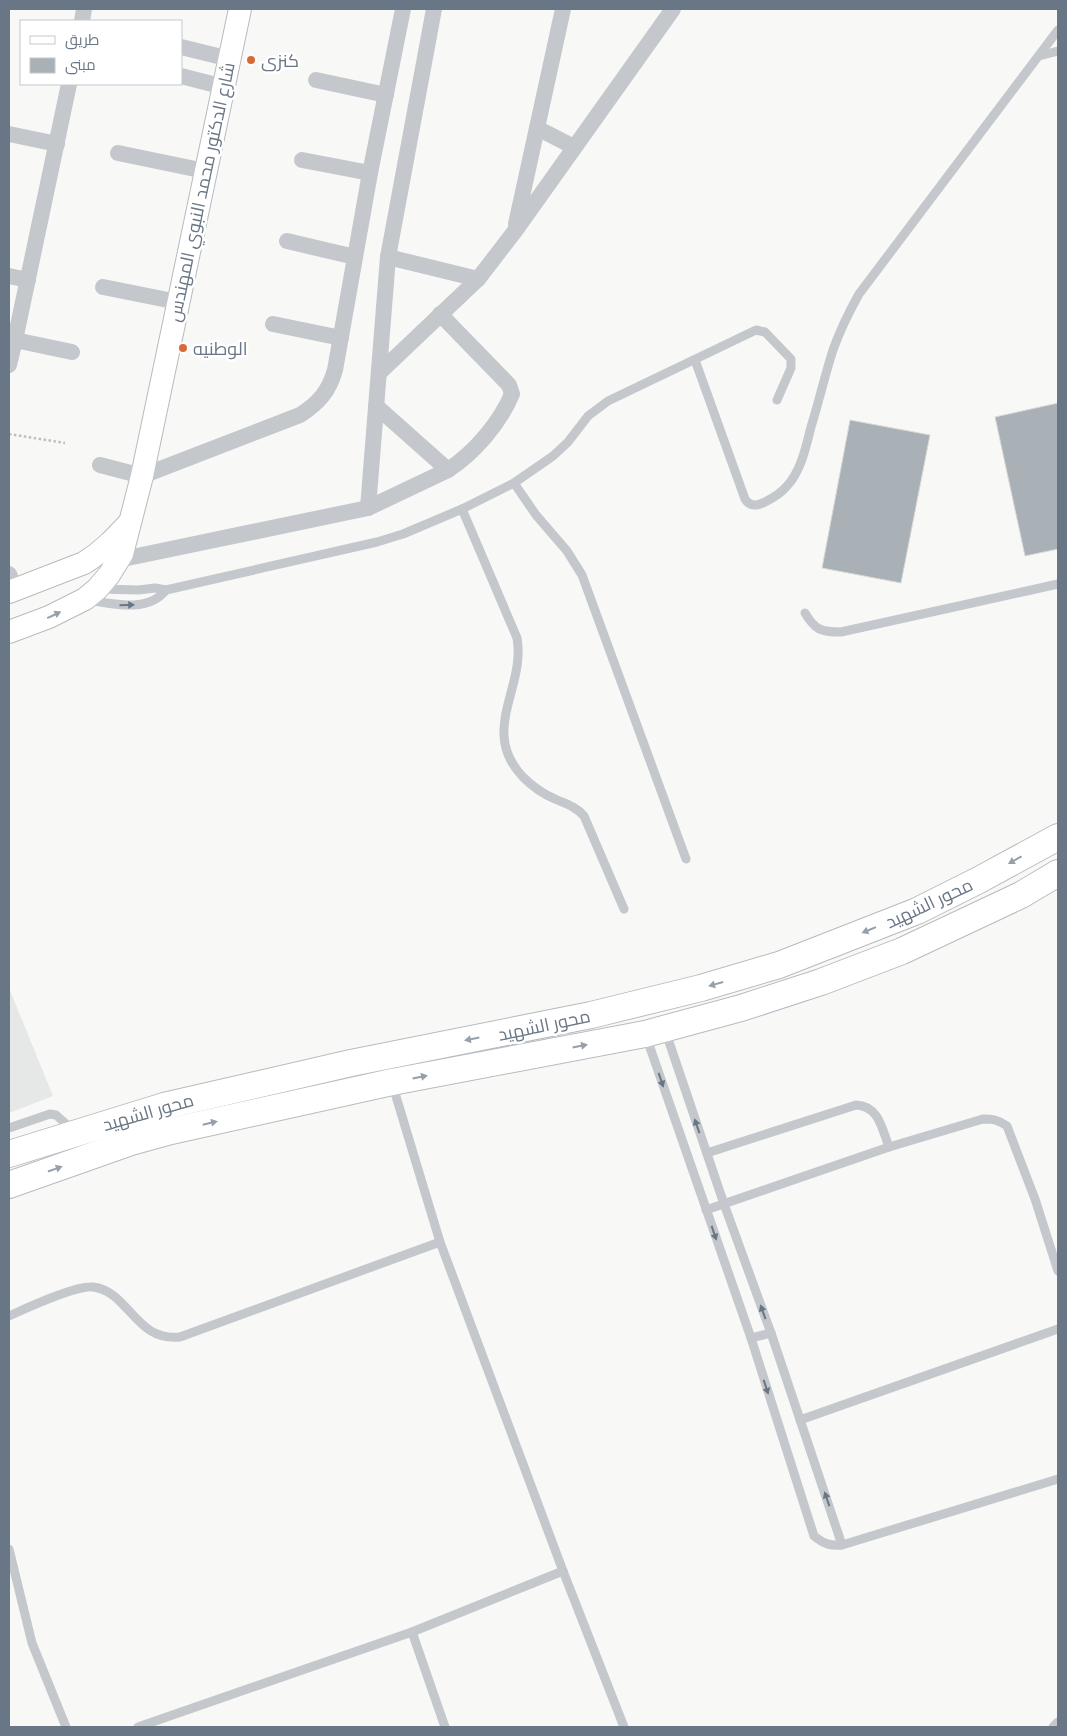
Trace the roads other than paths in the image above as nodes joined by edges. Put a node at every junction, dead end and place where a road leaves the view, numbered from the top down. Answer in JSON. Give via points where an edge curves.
{"nodes":[{"id":1,"x":240,"y":9,"type":"edge"},
{"id":2,"x":403,"y":9,"type":"edge"},
{"id":3,"x":434,"y":9,"type":"edge"},
{"id":4,"x":563,"y":9,"type":"edge"},
{"id":5,"x":673,"y":9,"type":"edge"},
{"id":6,"x":1058,"y":30,"type":"edge"},
{"id":7,"x":182,"y":47,"type":"edge"},
{"id":8,"x":1058,"y":51,"type":"edge"},
{"id":9,"x":1040,"y":56,"type":"junction"},
{"id":10,"x":230,"y":59,"type":"junction"},
{"id":11,"x":182,"y":76,"type":"edge"},
{"id":12,"x":316,"y":80,"type":"dead end"},
{"id":13,"x":69,"y":85,"type":"edge"},
{"id":14,"x":224,"y":87,"type":"junction"},
{"id":15,"x":386,"y":95,"type":"junction"},
{"id":16,"x":537,"y":128,"type":"junction"},
{"id":17,"x":9,"y":134,"type":"edge"},
{"id":18,"x":57,"y":144,"type":"junction"},
{"id":19,"x":574,"y":148,"type":"junction"},
{"id":20,"x":118,"y":153,"type":"dead end"},
{"id":21,"x":302,"y":160,"type":"dead end"},
{"id":22,"x":205,"y":171,"type":"junction"},
{"id":23,"x":370,"y":173,"type":"junction"},
{"id":24,"x":515,"y":231,"type":"junction"},
{"id":25,"x":287,"y":241,"type":"dead end"},
{"id":26,"x":355,"y":256,"type":"junction"},
{"id":27,"x":388,"y":257,"type":"junction"},
{"id":28,"x":9,"y":276,"type":"edge"},
{"id":29,"x":478,"y":279,"type":"junction"},
{"id":30,"x":28,"y":280,"type":"junction"},
{"id":31,"x":103,"y":287,"type":"dead end"},
{"id":32,"x":178,"y":302,"type":"junction"},
{"id":33,"x":440,"y":314,"type":"junction"},
{"id":34,"x":273,"y":324,"type":"dead end"},
{"id":35,"x":341,"y":338,"type":"junction"},
{"id":36,"x":15,"y":340,"type":"junction"},
{"id":37,"x":72,"y":352,"type":"dead end"},
{"id":38,"x":695,"y":360,"type":"junction"},
{"id":39,"x":9,"y":365,"type":"edge"},
{"id":40,"x":379,"y":373,"type":"junction"},
{"id":41,"x":777,"y":400,"type":"dead end"},
{"id":42,"x":376,"y":406,"type":"junction"},
{"id":43,"x":100,"y":466,"type":"dead end"},
{"id":44,"x":448,"y":470,"type":"junction"},
{"id":45,"x":142,"y":476,"type":"junction"},
{"id":46,"x":514,"y":483,"type":"junction"},
{"id":47,"x":368,"y":508,"type":"junction"},
{"id":48,"x":462,"y":509,"type":"junction"},
{"id":49,"x":130,"y":522,"type":"junction"},
{"id":50,"x":118,"y":560,"type":"junction"},
{"id":51,"x":66,"y":570,"type":"junction"},
{"id":52,"x":1058,"y":584,"type":"edge"},
{"id":53,"x":11,"y":585,"type":"edge"},
{"id":54,"x":166,"y":590,"type":"junction"},
{"id":55,"x":91,"y":594,"type":"junction"},
{"id":56,"x":805,"y":613,"type":"dead end"},
{"id":57,"x":9,"y":632,"type":"edge"},
{"id":58,"x":1058,"y":837,"type":"edge"},
{"id":59,"x":686,"y":859,"type":"dead end"},
{"id":60,"x":1058,"y":873,"type":"edge"},
{"id":61,"x":624,"y":909,"type":"dead end"},
{"id":62,"x":654,"y":1031,"type":"junction"},
{"id":63,"x":392,"y":1082,"type":"junction"},
{"id":64,"x":9,"y":1128,"type":"edge"},
{"id":65,"x":76,"y":1133,"type":"junction"},
{"id":66,"x":889,"y":1147,"type":"junction"},
{"id":67,"x":707,"y":1153,"type":"junction"},
{"id":68,"x":9,"y":1154,"type":"edge"},
{"id":69,"x":9,"y":1185,"type":"edge"},
{"id":70,"x":724,"y":1204,"type":"junction"},
{"id":71,"x":706,"y":1210,"type":"junction"},
{"id":72,"x":440,"y":1242,"type":"junction"},
{"id":73,"x":1058,"y":1271,"type":"edge"},
{"id":74,"x":9,"y":1316,"type":"edge"},
{"id":75,"x":1058,"y":1329,"type":"edge"},
{"id":76,"x":771,"y":1333,"type":"junction"},
{"id":77,"x":750,"y":1338,"type":"junction"},
{"id":78,"x":800,"y":1420,"type":"junction"},
{"id":79,"x":1058,"y":1479,"type":"edge"},
{"id":80,"x":842,"y":1545,"type":"junction"},
{"id":81,"x":9,"y":1549,"type":"edge"},
{"id":82,"x":563,"y":1571,"type":"junction"},
{"id":83,"x":412,"y":1632,"type":"junction"},
{"id":84,"x":1058,"y":1722,"type":"edge"},
{"id":85,"x":66,"y":1727,"type":"edge"},
{"id":86,"x":138,"y":1727,"type":"edge"},
{"id":87,"x":445,"y":1727,"type":"edge"},
{"id":88,"x":624,"y":1727,"type":"edge"},
{"id":89,"x":1052,"y":1727,"type":"edge"}],
"edges":[{"from":1,"to":10,"type":"main road","name":"شارع الدكتور محمد النبوي المهندس"},
{"from":2,"to":15,"type":"street"},
{"from":3,"to":27,"type":"street"},
{"from":4,"to":16,"type":"street"},
{"from":5,"to":19,"type":"street"},
{"from":6,"to":9,"type":"lane"},
{"from":7,"to":10,"type":"street"},
{"from":8,"to":9,"type":"lane"},
{"from":9,"to":38,"type":"lane","via":[[859,294],[833,349],[797,472],[787,486],[762,504],[754,506],[745,499]]},
{"from":10,"to":14,"type":"main road","name":"شارع الدكتور محمد النبوي المهندس"},
{"from":11,"to":14,"type":"street"},
{"from":12,"to":15,"type":"street"},
{"from":13,"to":18,"type":"street"},
{"from":14,"to":22,"type":"main road","name":"شارع الدكتور محمد النبوي المهندس"},
{"from":15,"to":23,"type":"street"},
{"from":16,"to":19,"type":"street"},
{"from":16,"to":24,"type":"street"},
{"from":17,"to":18,"type":"street"},
{"from":18,"to":30,"type":"street"},
{"from":19,"to":24,"type":"street"},
{"from":20,"to":22,"type":"street"},
{"from":21,"to":23,"type":"street"},
{"from":22,"to":32,"type":"main road","name":"شارع الدكتور محمد النبوي المهندس"},
{"from":23,"to":26,"type":"street"},
{"from":24,"to":29,"type":"street"},
{"from":25,"to":26,"type":"street"},
{"from":26,"to":35,"type":"street"},
{"from":27,"to":29,"type":"street"},
{"from":27,"to":40,"type":"street"},
{"from":28,"to":30,"type":"street"},
{"from":29,"to":33,"type":"street"},
{"from":30,"to":36,"type":"street"},
{"from":31,"to":32,"type":"street"},
{"from":32,"to":45,"type":"main road","name":"شارع الدكتور محمد النبوي المهندس"},
{"from":33,"to":40,"type":"street"},
{"from":33,"to":44,"type":"street","via":[[509,385],[512,394],[507,406],[470,454]]},
{"from":34,"to":35,"type":"street"},
{"from":35,"to":45,"type":"street","via":[[331,384],[313,407],[300,415]]},
{"from":36,"to":37,"type":"street"},
{"from":36,"to":39,"type":"street"},
{"from":38,"to":41,"type":"lane","via":[[756,330],[765,332],[790,356],[792,362]]},
{"from":38,"to":46,"type":"lane","via":[[597,408],[553,456]]},
{"from":40,"to":42,"type":"street"},
{"from":42,"to":44,"type":"street"},
{"from":42,"to":47,"type":"street"},
{"from":43,"to":45,"type":"street"},
{"from":44,"to":47,"type":"street"},
{"from":45,"to":49,"type":"main road","name":"شارع الدكتور محمد النبوي المهندس"},
{"from":46,"to":48,"type":"lane"},
{"from":46,"to":59,"type":"lane","via":[[576,563],[585,581]]},
{"from":47,"to":50,"type":"street"},
{"from":48,"to":54,"type":"lane","via":[[377,542]]},
{"from":48,"to":61,"type":"lane","via":[[517,638],[517,666],[503,721],[507,753],[516,769],[534,786],[574,806],[584,816]]},
{"from":49,"to":50,"type":"main road","name":"شارع الدكتور محمد النبوي المهندس"},
{"from":49,"to":51,"type":"main road","via":[[95,556]]},
{"from":50,"to":55,"type":"main road","name":"شارع الدكتور محمد النبوي المهندس"},
{"from":51,"to":53,"type":"main road"},
{"from":51,"to":55,"type":"main road","via":[[85,576]]},
{"from":52,"to":56,"type":"lane","via":[[841,632],[826,632],[813,626]]},
{"from":54,"to":55,"type":"lane","via":[[155,588]]},
{"from":55,"to":54,"type":"lane","one_way":true,"via":[[117,605],[134,605],[157,598]]},
{"from":57,"to":55,"type":"main road","one_way":true,"via":[[49,617]]},
{"from":58,"to":65,"type":"main road","name":"محور الشهيد","one_way":true,"via":[[917,911],[770,968],[591,1015],[351,1063],[190,1100]]},
{"from":60,"to":62,"type":"main road","name":"محور الشهيد","via":[[1012,899],[902,951],[741,1008]]},
{"from":63,"to":62,"type":"main road","name":"محور الشهيد","one_way":true},
{"from":67,"to":62,"type":"lane","one_way":true},
{"from":62,"to":71,"type":"lane","one_way":true},
{"from":69,"to":63,"type":"main road","name":"محور الشهيد","one_way":true,"via":[[131,1142]]},
{"from":63,"to":72,"type":"lane"},
{"from":64,"to":65,"type":"lane","via":[[50,1114],[56,1115]]},
{"from":65,"to":68,"type":"main road","name":"محور الشهيد"},
{"from":66,"to":67,"type":"lane","via":[[872,1109],[856,1105]]},
{"from":66,"to":70,"type":"lane"},
{"from":66,"to":73,"type":"lane","via":[[983,1119],[1000,1121],[1007,1126]]},
{"from":67,"to":70,"type":"lane"},
{"from":70,"to":71,"type":"lane"},
{"from":76,"to":70,"type":"lane","one_way":true},
{"from":71,"to":77,"type":"lane","one_way":true},
{"from":72,"to":74,"type":"lane","via":[[180,1337],[159,1336],[114,1297],[92,1287],[77,1289]]},
{"from":72,"to":82,"type":"lane"},
{"from":75,"to":78,"type":"lane"},
{"from":76,"to":77,"type":"lane"},
{"from":76,"to":78,"type":"lane"},
{"from":77,"to":80,"type":"lane","one_way":true,"via":[[814,1536],[831,1546]]},
{"from":80,"to":78,"type":"lane","one_way":true},
{"from":79,"to":80,"type":"lane"},
{"from":81,"to":85,"type":"lane","via":[[32,1643]]},
{"from":82,"to":83,"type":"lane"},
{"from":82,"to":88,"type":"lane"},
{"from":83,"to":86,"type":"lane"},
{"from":83,"to":87,"type":"lane"},
{"from":84,"to":89,"type":"lane"}]}
